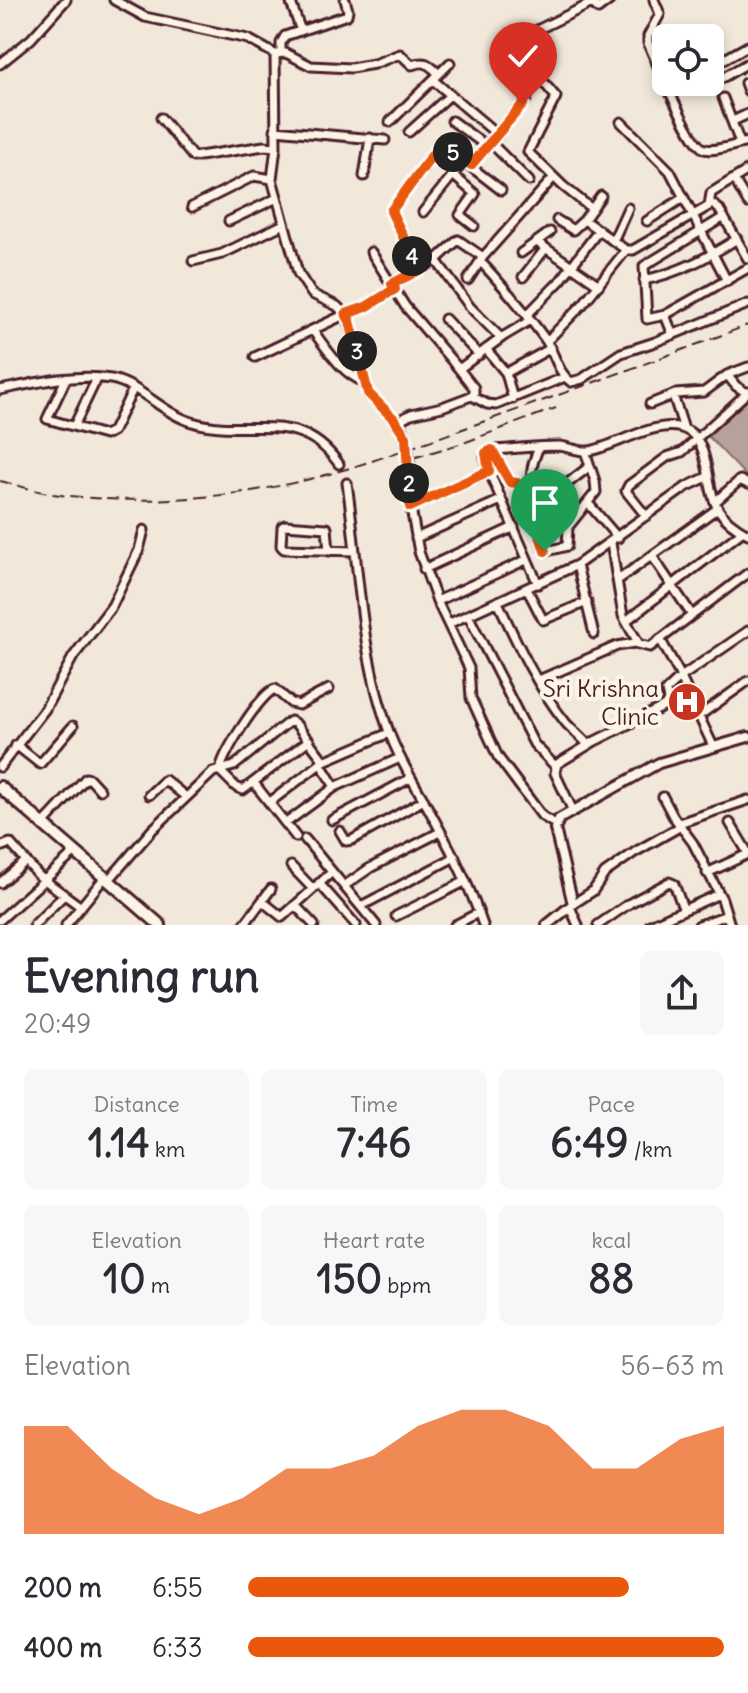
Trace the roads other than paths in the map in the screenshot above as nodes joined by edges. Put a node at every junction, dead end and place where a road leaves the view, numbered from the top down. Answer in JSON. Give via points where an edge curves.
{"nodes":[{"id":1,"x":66,"y":0,"type":"edge"},
{"id":2,"x":114,"y":0,"type":"edge"},
{"id":3,"x":290,"y":0,"type":"edge"},
{"id":4,"x":345,"y":0,"type":"edge"},
{"id":5,"x":610,"y":0,"type":"edge"},
{"id":6,"x":654,"y":0,"type":"edge"},
{"id":7,"x":591,"y":2,"type":"edge"},
{"id":8,"x":301,"y":31,"type":"junction"},
{"id":9,"x":533,"y":32,"type":"dead end"},
{"id":10,"x":537,"y":45,"type":"dead end"},
{"id":11,"x":748,"y":46,"type":"edge"},
{"id":12,"x":278,"y":53,"type":"junction"},
{"id":13,"x":523,"y":58,"type":"junction"},
{"id":14,"x":724,"y":59,"type":"edge"},
{"id":15,"x":450,"y":63,"type":"dead end"},
{"id":16,"x":748,"y":63,"type":"edge"},
{"id":17,"x":0,"y":64,"type":"edge"},
{"id":18,"x":436,"y":77,"type":"junction"},
{"id":19,"x":724,"y":77,"type":"edge"},
{"id":20,"x":449,"y":96,"type":"junction"},
{"id":21,"x":723,"y":98,"type":"dead end"},
{"id":22,"x":748,"y":114,"type":"edge"},
{"id":23,"x":161,"y":118,"type":"dead end"},
{"id":24,"x":452,"y":121,"type":"dead end"},
{"id":25,"x":733,"y":121,"type":"junction"},
{"id":26,"x":390,"y":122,"type":"dead end"},
{"id":27,"x":621,"y":122,"type":"dead end"},
{"id":28,"x":275,"y":130,"type":"junction"},
{"id":29,"x":409,"y":132,"type":"dead end"},
{"id":30,"x":498,"y":135,"type":"junction"},
{"id":31,"x":370,"y":138,"type":"junction"},
{"id":32,"x":385,"y":140,"type":"dead end"},
{"id":33,"x":745,"y":144,"type":"edge"},
{"id":34,"x":489,"y":145,"type":"junction"},
{"id":35,"x":276,"y":147,"type":"junction"},
{"id":36,"x":468,"y":163,"type":"junction"},
{"id":37,"x":748,"y":170,"type":"edge"},
{"id":38,"x":453,"y":175,"type":"junction"},
{"id":39,"x":364,"y":176,"type":"dead end"},
{"id":40,"x":554,"y":177,"type":"junction"},
{"id":41,"x":272,"y":179,"type":"junction"},
{"id":42,"x":734,"y":179,"type":"junction"},
{"id":43,"x":529,"y":181,"type":"dead end"},
{"id":44,"x":501,"y":190,"type":"dead end"},
{"id":45,"x":601,"y":196,"type":"dead end"},
{"id":46,"x":277,"y":198,"type":"junction"},
{"id":47,"x":683,"y":198,"type":"junction"},
{"id":48,"x":711,"y":203,"type":"junction"},
{"id":49,"x":748,"y":203,"type":"edge"},
{"id":50,"x":192,"y":207,"type":"dead end"},
{"id":51,"x":628,"y":208,"type":"dead end"},
{"id":52,"x":592,"y":209,"type":"junction"},
{"id":53,"x":423,"y":212,"type":"dead end"},
{"id":54,"x":693,"y":216,"type":"junction"},
{"id":55,"x":724,"y":217,"type":"junction"},
{"id":56,"x":557,"y":220,"type":"dead end"},
{"id":57,"x":584,"y":220,"type":"junction"},
{"id":58,"x":229,"y":221,"type":"dead end"},
{"id":59,"x":647,"y":221,"type":"dead end"},
{"id":60,"x":284,"y":224,"type":"junction"},
{"id":61,"x":474,"y":226,"type":"dead end"},
{"id":62,"x":599,"y":230,"type":"junction"},
{"id":63,"x":701,"y":231,"type":"junction"},
{"id":64,"x":550,"y":232,"type":"dead end"},
{"id":65,"x":737,"y":239,"type":"junction"},
{"id":66,"x":613,"y":241,"type":"junction"},
{"id":67,"x":537,"y":242,"type":"junction"},
{"id":68,"x":546,"y":248,"type":"junction"},
{"id":69,"x":626,"y":250,"type":"junction"},
{"id":70,"x":371,"y":252,"type":"dead end"},
{"id":71,"x":521,"y":253,"type":"dead end"},
{"id":72,"x":713,"y":254,"type":"junction"},
{"id":73,"x":481,"y":259,"type":"junction"},
{"id":74,"x":748,"y":259,"type":"edge"},
{"id":75,"x":436,"y":260,"type":"junction"},
{"id":76,"x":193,"y":261,"type":"dead end"},
{"id":77,"x":572,"y":266,"type":"junction"},
{"id":78,"x":748,"y":268,"type":"edge"},
{"id":79,"x":419,"y":270,"type":"junction"},
{"id":80,"x":523,"y":277,"type":"dead end"},
{"id":81,"x":468,"y":280,"type":"dead end"},
{"id":82,"x":644,"y":280,"type":"junction"},
{"id":83,"x":727,"y":281,"type":"junction"},
{"id":84,"x":599,"y":285,"type":"junction"},
{"id":85,"x":393,"y":286,"type":"junction"},
{"id":86,"x":748,"y":304,"type":"edge"},
{"id":87,"x":346,"y":314,"type":"junction"},
{"id":88,"x":665,"y":315,"type":"junction"},
{"id":89,"x":529,"y":318,"type":"junction"},
{"id":90,"x":445,"y":319,"type":"dead end"},
{"id":91,"x":313,"y":331,"type":"junction"},
{"id":92,"x":673,"y":335,"type":"junction"},
{"id":93,"x":501,"y":338,"type":"junction"},
{"id":94,"x":549,"y":344,"type":"junction"},
{"id":95,"x":486,"y":349,"type":"junction"},
{"id":96,"x":479,"y":355,"type":"junction"},
{"id":97,"x":255,"y":357,"type":"dead end"},
{"id":98,"x":748,"y":367,"type":"edge"},
{"id":99,"x":459,"y":369,"type":"junction"},
{"id":100,"x":506,"y":373,"type":"junction"},
{"id":101,"x":727,"y":375,"type":"junction"},
{"id":102,"x":565,"y":377,"type":"junction"},
{"id":103,"x":97,"y":378,"type":"junction"},
{"id":104,"x":66,"y":379,"type":"junction"},
{"id":105,"x":364,"y":382,"type":"junction"},
{"id":106,"x":133,"y":389,"type":"junction"},
{"id":107,"x":0,"y":390,"type":"edge"},
{"id":108,"x":748,"y":393,"type":"edge"},
{"id":109,"x":673,"y":395,"type":"junction"},
{"id":110,"x":472,"y":396,"type":"junction"},
{"id":111,"x":513,"y":399,"type":"junction"},
{"id":112,"x":650,"y":404,"type":"dead end"},
{"id":113,"x":396,"y":422,"type":"junction"},
{"id":114,"x":74,"y":426,"type":"junction"},
{"id":115,"x":684,"y":429,"type":"junction"},
{"id":116,"x":697,"y":440,"type":"junction"},
{"id":117,"x":539,"y":447,"type":"junction"},
{"id":118,"x":492,"y":450,"type":"junction"},
{"id":119,"x":585,"y":451,"type":"junction"},
{"id":120,"x":339,"y":464,"type":"dead end"},
{"id":121,"x":590,"y":466,"type":"junction"},
{"id":122,"x":489,"y":471,"type":"junction"},
{"id":123,"x":707,"y":477,"type":"junction"},
{"id":124,"x":347,"y":483,"type":"dead end"},
{"id":125,"x":748,"y":484,"type":"edge"},
{"id":126,"x":538,"y":485,"type":"junction"},
{"id":127,"x":501,"y":500,"type":"junction"},
{"id":128,"x":588,"y":503,"type":"junction"},
{"id":129,"x":553,"y":505,"type":"junction"},
{"id":130,"x":716,"y":505,"type":"junction"},
{"id":131,"x":410,"y":507,"type":"junction"},
{"id":132,"x":646,"y":516,"type":"junction"},
{"id":133,"x":514,"y":527,"type":"junction"},
{"id":134,"x":144,"y":530,"type":"dead end"},
{"id":135,"x":745,"y":533,"type":"edge"},
{"id":136,"x":416,"y":538,"type":"junction"},
{"id":137,"x":614,"y":540,"type":"junction"},
{"id":138,"x":329,"y":551,"type":"junction"},
{"id":139,"x":355,"y":551,"type":"junction"},
{"id":140,"x":652,"y":556,"type":"junction"},
{"id":141,"x":526,"y":560,"type":"junction"},
{"id":142,"x":577,"y":565,"type":"junction"},
{"id":143,"x":424,"y":569,"type":"junction"},
{"id":144,"x":748,"y":573,"type":"edge"},
{"id":145,"x":618,"y":580,"type":"junction"},
{"id":146,"x":538,"y":584,"type":"junction"},
{"id":147,"x":671,"y":586,"type":"junction"},
{"id":148,"x":527,"y":589,"type":"junction"},
{"id":149,"x":437,"y":601,"type":"junction"},
{"id":150,"x":498,"y":602,"type":"junction"},
{"id":151,"x":587,"y":602,"type":"junction"},
{"id":152,"x":468,"y":615,"type":"junction"},
{"id":153,"x":692,"y":615,"type":"junction"},
{"id":154,"x":626,"y":621,"type":"junction"},
{"id":155,"x":448,"y":624,"type":"junction"},
{"id":156,"x":748,"y":631,"type":"edge"},
{"id":157,"x":594,"y":634,"type":"dead end"},
{"id":158,"x":660,"y":639,"type":"junction"},
{"id":159,"x":639,"y":644,"type":"junction"},
{"id":160,"x":681,"y":677,"type":"junction"},
{"id":161,"x":539,"y":680,"type":"junction"},
{"id":162,"x":748,"y":681,"type":"edge"},
{"id":163,"x":329,"y":689,"type":"dead end"},
{"id":164,"x":699,"y":716,"type":"junction"},
{"id":165,"x":73,"y":726,"type":"dead end"},
{"id":166,"x":389,"y":733,"type":"junction"},
{"id":167,"x":748,"y":737,"type":"edge"},
{"id":168,"x":309,"y":740,"type":"junction"},
{"id":169,"x":16,"y":745,"type":"junction"},
{"id":170,"x":588,"y":745,"type":"junction"},
{"id":171,"x":713,"y":746,"type":"junction"},
{"id":172,"x":400,"y":758,"type":"junction"},
{"id":173,"x":322,"y":762,"type":"junction"},
{"id":174,"x":555,"y":766,"type":"junction"},
{"id":175,"x":0,"y":767,"type":"edge"},
{"id":176,"x":219,"y":768,"type":"junction"},
{"id":177,"x":411,"y":778,"type":"junction"},
{"id":178,"x":254,"y":783,"type":"junction"},
{"id":179,"x":335,"y":787,"type":"junction"},
{"id":180,"x":100,"y":790,"type":"dead end"},
{"id":181,"x":1,"y":792,"type":"edge"},
{"id":182,"x":149,"y":795,"type":"dead end"},
{"id":183,"x":186,"y":797,"type":"junction"},
{"id":184,"x":663,"y":797,"type":"dead end"},
{"id":185,"x":424,"y":800,"type":"junction"},
{"id":186,"x":748,"y":800,"type":"edge"},
{"id":187,"x":270,"y":802,"type":"junction"},
{"id":188,"x":573,"y":811,"type":"junction"},
{"id":189,"x":332,"y":820,"type":"dead end"},
{"id":190,"x":286,"y":823,"type":"junction"},
{"id":191,"x":730,"y":823,"type":"dead end"},
{"id":192,"x":43,"y":824,"type":"junction"},
{"id":193,"x":555,"y":824,"type":"junction"},
{"id":194,"x":680,"y":825,"type":"junction"},
{"id":195,"x":340,"y":831,"type":"dead end"},
{"id":196,"x":440,"y":832,"type":"junction"},
{"id":197,"x":60,"y":842,"type":"junction"},
{"id":198,"x":0,"y":847,"type":"edge"},
{"id":199,"x":748,"y":853,"type":"edge"},
{"id":200,"x":71,"y":856,"type":"junction"},
{"id":201,"x":455,"y":857,"type":"junction"},
{"id":202,"x":26,"y":861,"type":"junction"},
{"id":203,"x":291,"y":866,"type":"dead end"},
{"id":204,"x":332,"y":872,"type":"junction"},
{"id":205,"x":707,"y":873,"type":"junction"},
{"id":206,"x":45,"y":880,"type":"junction"},
{"id":207,"x":105,"y":881,"type":"junction"},
{"id":208,"x":466,"y":881,"type":"junction"},
{"id":209,"x":0,"y":883,"type":"edge"},
{"id":210,"x":316,"y":886,"type":"junction"},
{"id":211,"x":344,"y":886,"type":"junction"},
{"id":212,"x":271,"y":889,"type":"dead end"},
{"id":213,"x":121,"y":894,"type":"junction"},
{"id":214,"x":719,"y":894,"type":"junction"},
{"id":215,"x":64,"y":895,"type":"junction"},
{"id":216,"x":262,"y":901,"type":"junction"},
{"id":217,"x":295,"y":905,"type":"junction"},
{"id":218,"x":572,"y":905,"type":"junction"},
{"id":219,"x":361,"y":906,"type":"junction"},
{"id":220,"x":81,"y":907,"type":"junction"},
{"id":221,"x":683,"y":908,"type":"junction"},
{"id":222,"x":478,"y":913,"type":"junction"},
{"id":223,"x":368,"y":915,"type":"junction"},
{"id":224,"x":727,"y":915,"type":"junction"},
{"id":225,"x":396,"y":916,"type":"dead end"},
{"id":226,"x":0,"y":920,"type":"edge"},
{"id":227,"x":549,"y":924,"type":"edge"},
{"id":228,"x":34,"y":925,"type":"edge"},
{"id":229,"x":66,"y":925,"type":"edge"},
{"id":230,"x":152,"y":925,"type":"edge"},
{"id":231,"x":160,"y":925,"type":"edge"},
{"id":232,"x":244,"y":925,"type":"edge"},
{"id":233,"x":314,"y":925,"type":"edge"},
{"id":234,"x":356,"y":925,"type":"edge"},
{"id":235,"x":376,"y":925,"type":"edge"},
{"id":236,"x":455,"y":925,"type":"edge"},
{"id":237,"x":483,"y":925,"type":"edge"},
{"id":238,"x":578,"y":925,"type":"edge"},
{"id":239,"x":598,"y":925,"type":"edge"},
{"id":240,"x":650,"y":925,"type":"edge"},
{"id":241,"x":699,"y":925,"type":"edge"},
{"id":242,"x":730,"y":925,"type":"edge"}],
"edges":[{"from":1,"to":17,"type":"street"},
{"from":2,"to":12,"type":"street","via":[[145,17],[248,39]]},
{"from":3,"to":8,"type":"street"},
{"from":4,"to":8,"type":"street","via":[[344,17]]},
{"from":5,"to":7,"type":"street","via":[[598,9]]},
{"from":6,"to":33,"type":"street","via":[[660,14],[648,43],[698,144],[708,149]]},
{"from":7,"to":9,"type":"street"},
{"from":8,"to":12,"type":"street","via":[[283,39]]},
{"from":10,"to":13,"type":"street"},
{"from":11,"to":14,"type":"street"},
{"from":12,"to":18,"type":"street","via":[[311,66],[337,68],[374,64],[400,54],[412,65],[426,62]]},
{"from":12,"to":28,"type":"street"},
{"from":13,"to":30,"type":"street","via":[[511,72],[529,94]]},
{"from":13,"to":40,"type":"street","via":[[556,97],[527,150]]},
{"from":15,"to":18,"type":"street"},
{"from":16,"to":19,"type":"street"},
{"from":18,"to":20,"type":"street"},
{"from":18,"to":26,"type":"street"},
{"from":20,"to":29,"type":"street"},
{"from":20,"to":30,"type":"street"},
{"from":21,"to":25,"type":"street"},
{"from":22,"to":25,"type":"street"},
{"from":23,"to":35,"type":"street","via":[[193,157]]},
{"from":24,"to":34,"type":"street"},
{"from":25,"to":33,"type":"street"},
{"from":27,"to":47,"type":"street","via":[[666,167]]},
{"from":28,"to":31,"type":"street"},
{"from":28,"to":35,"type":"street"},
{"from":30,"to":34,"type":"street"},
{"from":31,"to":32,"type":"street"},
{"from":31,"to":39,"type":"street"},
{"from":34,"to":36,"type":"street"},
{"from":34,"to":43,"type":"street"},
{"from":35,"to":41,"type":"street"},
{"from":36,"to":38,"type":"street"},
{"from":36,"to":44,"type":"street"},
{"from":36,"to":79,"type":"street","via":[[441,145],[391,211]]},
{"from":37,"to":42,"type":"street"},
{"from":38,"to":53,"type":"street"},
{"from":38,"to":61,"type":"street","via":[[475,194],[460,215]]},
{"from":40,"to":52,"type":"street"},
{"from":40,"to":73,"type":"street"},
{"from":41,"to":46,"type":"street"},
{"from":41,"to":50,"type":"street","via":[[254,176]]},
{"from":42,"to":48,"type":"street","via":[[709,195]]},
{"from":42,"to":49,"type":"street"},
{"from":45,"to":52,"type":"street"},
{"from":46,"to":58,"type":"street"},
{"from":46,"to":60,"type":"street"},
{"from":47,"to":54,"type":"street"},
{"from":47,"to":59,"type":"street"},
{"from":48,"to":54,"type":"street"},
{"from":48,"to":55,"type":"street"},
{"from":51,"to":66,"type":"street"},
{"from":52,"to":57,"type":"street"},
{"from":54,"to":63,"type":"street"},
{"from":54,"to":69,"type":"street","via":[[645,245]]},
{"from":55,"to":63,"type":"street"},
{"from":55,"to":65,"type":"street"},
{"from":56,"to":57,"type":"street","via":[[573,230]]},
{"from":57,"to":62,"type":"street"},
{"from":60,"to":76,"type":"street","via":[[222,254]]},
{"from":60,"to":87,"type":"street","via":[[307,290]]},
{"from":62,"to":66,"type":"street"},
{"from":62,"to":77,"type":"street"},
{"from":63,"to":72,"type":"street"},
{"from":63,"to":82,"type":"street","via":[[648,261]]},
{"from":64,"to":67,"type":"street"},
{"from":65,"to":72,"type":"street"},
{"from":65,"to":74,"type":"street"},
{"from":66,"to":69,"type":"street"},
{"from":67,"to":68,"type":"street"},
{"from":67,"to":71,"type":"street"},
{"from":68,"to":77,"type":"street"},
{"from":68,"to":80,"type":"street"},
{"from":69,"to":84,"type":"street"},
{"from":70,"to":85,"type":"street"},
{"from":72,"to":82,"type":"street"},
{"from":72,"to":83,"type":"street"},
{"from":73,"to":75,"type":"street","via":[[458,240]]},
{"from":73,"to":81,"type":"street"},
{"from":73,"to":89,"type":"street"},
{"from":75,"to":79,"type":"street"},
{"from":75,"to":93,"type":"street"},
{"from":77,"to":84,"type":"street"},
{"from":77,"to":89,"type":"street"},
{"from":78,"to":83,"type":"street"},
{"from":79,"to":85,"type":"street"},
{"from":82,"to":88,"type":"street","via":[[647,319]]},
{"from":83,"to":88,"type":"street"},
{"from":84,"to":94,"type":"street"},
{"from":85,"to":87,"type":"street","via":[[366,307]]},
{"from":85,"to":99,"type":"street"},
{"from":86,"to":92,"type":"street"},
{"from":87,"to":91,"type":"street"},
{"from":87,"to":105,"type":"street"},
{"from":88,"to":92,"type":"street"},
{"from":89,"to":93,"type":"street"},
{"from":89,"to":94,"type":"street"},
{"from":90,"to":96,"type":"street"},
{"from":91,"to":97,"type":"street"},
{"from":91,"to":105,"type":"street","via":[[341,367]]},
{"from":92,"to":102,"type":"street","via":[[621,353],[574,382]]},
{"from":93,"to":95,"type":"street"},
{"from":94,"to":100,"type":"street"},
{"from":94,"to":102,"type":"street"},
{"from":95,"to":96,"type":"street"},
{"from":95,"to":100,"type":"street"},
{"from":96,"to":99,"type":"street"},
{"from":98,"to":101,"type":"street"},
{"from":99,"to":110,"type":"street","via":[[475,391]]},
{"from":100,"to":111,"type":"street"},
{"from":101,"to":108,"type":"street"},
{"from":101,"to":109,"type":"street","via":[[704,392]]},
{"from":102,"to":111,"type":"street"},
{"from":103,"to":104,"type":"street"},
{"from":103,"to":106,"type":"street"},
{"from":103,"to":114,"type":"street"},
{"from":104,"to":107,"type":"street"},
{"from":104,"to":114,"type":"street","via":[[46,418]]},
{"from":105,"to":113,"type":"street","via":[[374,401]]},
{"from":106,"to":114,"type":"street","via":[[111,434]]},
{"from":106,"to":120,"type":"street","via":[[190,422],[309,435]]},
{"from":108,"to":116,"type":"street"},
{"from":109,"to":112,"type":"street"},
{"from":109,"to":115,"type":"street"},
{"from":110,"to":111,"type":"street","via":[[491,405]]},
{"from":110,"to":113,"type":"street"},
{"from":113,"to":131,"type":"street","via":[[408,448]]},
{"from":115,"to":116,"type":"street"},
{"from":115,"to":119,"type":"street","via":[[648,430]]},
{"from":116,"to":123,"type":"street"},
{"from":116,"to":132,"type":"street","via":[[627,487]]},
{"from":117,"to":118,"type":"street"},
{"from":117,"to":119,"type":"street"},
{"from":117,"to":126,"type":"street","via":[[529,472]]},
{"from":118,"to":122,"type":"street","via":[[486,453]]},
{"from":118,"to":126,"type":"street","via":[[510,482],[525,492]]},
{"from":119,"to":121,"type":"street"},
{"from":121,"to":128,"type":"street","via":[[596,487]]},
{"from":121,"to":129,"type":"street","via":[[568,483]]},
{"from":122,"to":127,"type":"street"},
{"from":122,"to":131,"type":"street"},
{"from":123,"to":130,"type":"street"},
{"from":123,"to":132,"type":"street"},
{"from":124,"to":139,"type":"street"},
{"from":125,"to":130,"type":"street","via":[[740,480]]},
{"from":126,"to":129,"type":"street"},
{"from":127,"to":133,"type":"street"},
{"from":127,"to":136,"type":"street"},
{"from":128,"to":129,"type":"street","via":[[568,527],[567,546],[545,551],[536,524],[555,511]]},
{"from":128,"to":137,"type":"street"},
{"from":130,"to":135,"type":"street"},
{"from":130,"to":140,"type":"street"},
{"from":131,"to":136,"type":"street"},
{"from":132,"to":137,"type":"street"},
{"from":133,"to":141,"type":"street"},
{"from":133,"to":143,"type":"street"},
{"from":134,"to":169,"type":"street","via":[[112,606]]},
{"from":135,"to":147,"type":"street"},
{"from":136,"to":143,"type":"street"},
{"from":137,"to":142,"type":"street"},
{"from":137,"to":145,"type":"street"},
{"from":138,"to":138,"type":"street","via":[[327,528],[282,527],[282,548]]},
{"from":138,"to":139,"type":"street"},
{"from":139,"to":166,"type":"street","via":[[374,681]]},
{"from":140,"to":145,"type":"street"},
{"from":140,"to":147,"type":"street"},
{"from":141,"to":146,"type":"street"},
{"from":141,"to":149,"type":"street"},
{"from":142,"to":146,"type":"street"},
{"from":142,"to":151,"type":"street"},
{"from":143,"to":149,"type":"street"},
{"from":144,"to":153,"type":"street"},
{"from":145,"to":154,"type":"street"},
{"from":146,"to":148,"type":"street"},
{"from":147,"to":153,"type":"street"},
{"from":147,"to":154,"type":"street"},
{"from":148,"to":150,"type":"street"},
{"from":148,"to":151,"type":"street","via":[[543,620]]},
{"from":149,"to":155,"type":"street"},
{"from":150,"to":152,"type":"street"},
{"from":150,"to":161,"type":"street"},
{"from":151,"to":157,"type":"street"},
{"from":152,"to":155,"type":"street"},
{"from":152,"to":174,"type":"street","via":[[534,744]]},
{"from":153,"to":158,"type":"street"},
{"from":154,"to":159,"type":"street"},
{"from":155,"to":193,"type":"street","via":[[469,668],[471,698],[486,736],[519,788]]},
{"from":156,"to":160,"type":"street"},
{"from":158,"to":159,"type":"street","via":[[648,648]]},
{"from":158,"to":160,"type":"street"},
{"from":159,"to":161,"type":"street","via":[[610,648]]},
{"from":160,"to":164,"type":"street"},
{"from":160,"to":170,"type":"street","via":[[666,691],[667,705]]},
{"from":161,"to":170,"type":"street","via":[[565,722]]},
{"from":162,"to":164,"type":"street"},
{"from":163,"to":176,"type":"street","via":[[299,705],[270,690]]},
{"from":164,"to":171,"type":"street"},
{"from":165,"to":169,"type":"street","via":[[40,764]]},
{"from":166,"to":172,"type":"street"},
{"from":166,"to":173,"type":"street"},
{"from":167,"to":171,"type":"main road"},
{"from":168,"to":173,"type":"street"},
{"from":168,"to":176,"type":"street","via":[[291,721],[234,766]]},
{"from":168,"to":178,"type":"street"},
{"from":169,"to":175,"type":"street"},
{"from":170,"to":174,"type":"street"},
{"from":171,"to":188,"type":"main road","via":[[651,766]]},
{"from":172,"to":177,"type":"street"},
{"from":172,"to":179,"type":"street"},
{"from":173,"to":179,"type":"street"},
{"from":173,"to":187,"type":"street"},
{"from":174,"to":188,"type":"street"},
{"from":176,"to":178,"type":"street","via":[[240,789]]},
{"from":176,"to":183,"type":"street"},
{"from":177,"to":185,"type":"street"},
{"from":177,"to":189,"type":"street"},
{"from":178,"to":187,"type":"street"},
{"from":179,"to":190,"type":"street"},
{"from":180,"to":192,"type":"street","via":[[86,778]]},
{"from":181,"to":192,"type":"highway"},
{"from":181,"to":197,"type":"highway"},
{"from":182,"to":183,"type":"street","via":[[165,780]]},
{"from":183,"to":207,"type":"street"},
{"from":184,"to":194,"type":"street"},
{"from":185,"to":195,"type":"street","via":[[352,840],[346,841]]},
{"from":185,"to":196,"type":"street"},
{"from":186,"to":194,"type":"street"},
{"from":187,"to":190,"type":"street"},
{"from":188,"to":193,"type":"main road"},
{"from":190,"to":204,"type":"street"},
{"from":191,"to":199,"type":"street"},
{"from":192,"to":197,"type":"highway"},
{"from":193,"to":218,"type":"main road"},
{"from":194,"to":205,"type":"street"},
{"from":194,"to":218,"type":"street","via":[[614,866],[591,894]]},
{"from":196,"to":201,"type":"street"},
{"from":196,"to":211,"type":"street"},
{"from":197,"to":200,"type":"highway"},
{"from":197,"to":207,"type":"highway"},
{"from":198,"to":202,"type":"street","via":[[10,843]]},
{"from":199,"to":205,"type":"street"},
{"from":200,"to":206,"type":"street"},
{"from":200,"to":207,"type":"highway"},
{"from":201,"to":208,"type":"street"},
{"from":201,"to":219,"type":"street"},
{"from":202,"to":206,"type":"street"},
{"from":202,"to":209,"type":"street"},
{"from":203,"to":210,"type":"street"},
{"from":204,"to":210,"type":"street"},
{"from":204,"to":211,"type":"street"},
{"from":205,"to":214,"type":"street"},
{"from":206,"to":215,"type":"street"},
{"from":206,"to":226,"type":"street"},
{"from":207,"to":213,"type":"highway"},
{"from":207,"to":220,"type":"street"},
{"from":208,"to":222,"type":"street"},
{"from":208,"to":225,"type":"street"},
{"from":210,"to":217,"type":"street"},
{"from":210,"to":234,"type":"street"},
{"from":211,"to":219,"type":"street"},
{"from":212,"to":216,"type":"street"},
{"from":213,"to":230,"type":"highway"},
{"from":213,"to":231,"type":"highway"},
{"from":214,"to":221,"type":"street"},
{"from":214,"to":224,"type":"street"},
{"from":215,"to":220,"type":"street"},
{"from":215,"to":228,"type":"street"},
{"from":216,"to":217,"type":"street","via":[[282,917]]},
{"from":216,"to":232,"type":"street"},
{"from":217,"to":233,"type":"street"},
{"from":218,"to":227,"type":"main road"},
{"from":218,"to":238,"type":"street"},
{"from":219,"to":223,"type":"street"},
{"from":220,"to":229,"type":"street"},
{"from":221,"to":239,"type":"street","via":[[669,882]]},
{"from":221,"to":240,"type":"street"},
{"from":222,"to":236,"type":"street"},
{"from":222,"to":237,"type":"street"},
{"from":223,"to":234,"type":"street"},
{"from":223,"to":235,"type":"street"},
{"from":224,"to":241,"type":"street"},
{"from":224,"to":242,"type":"street"}]}
